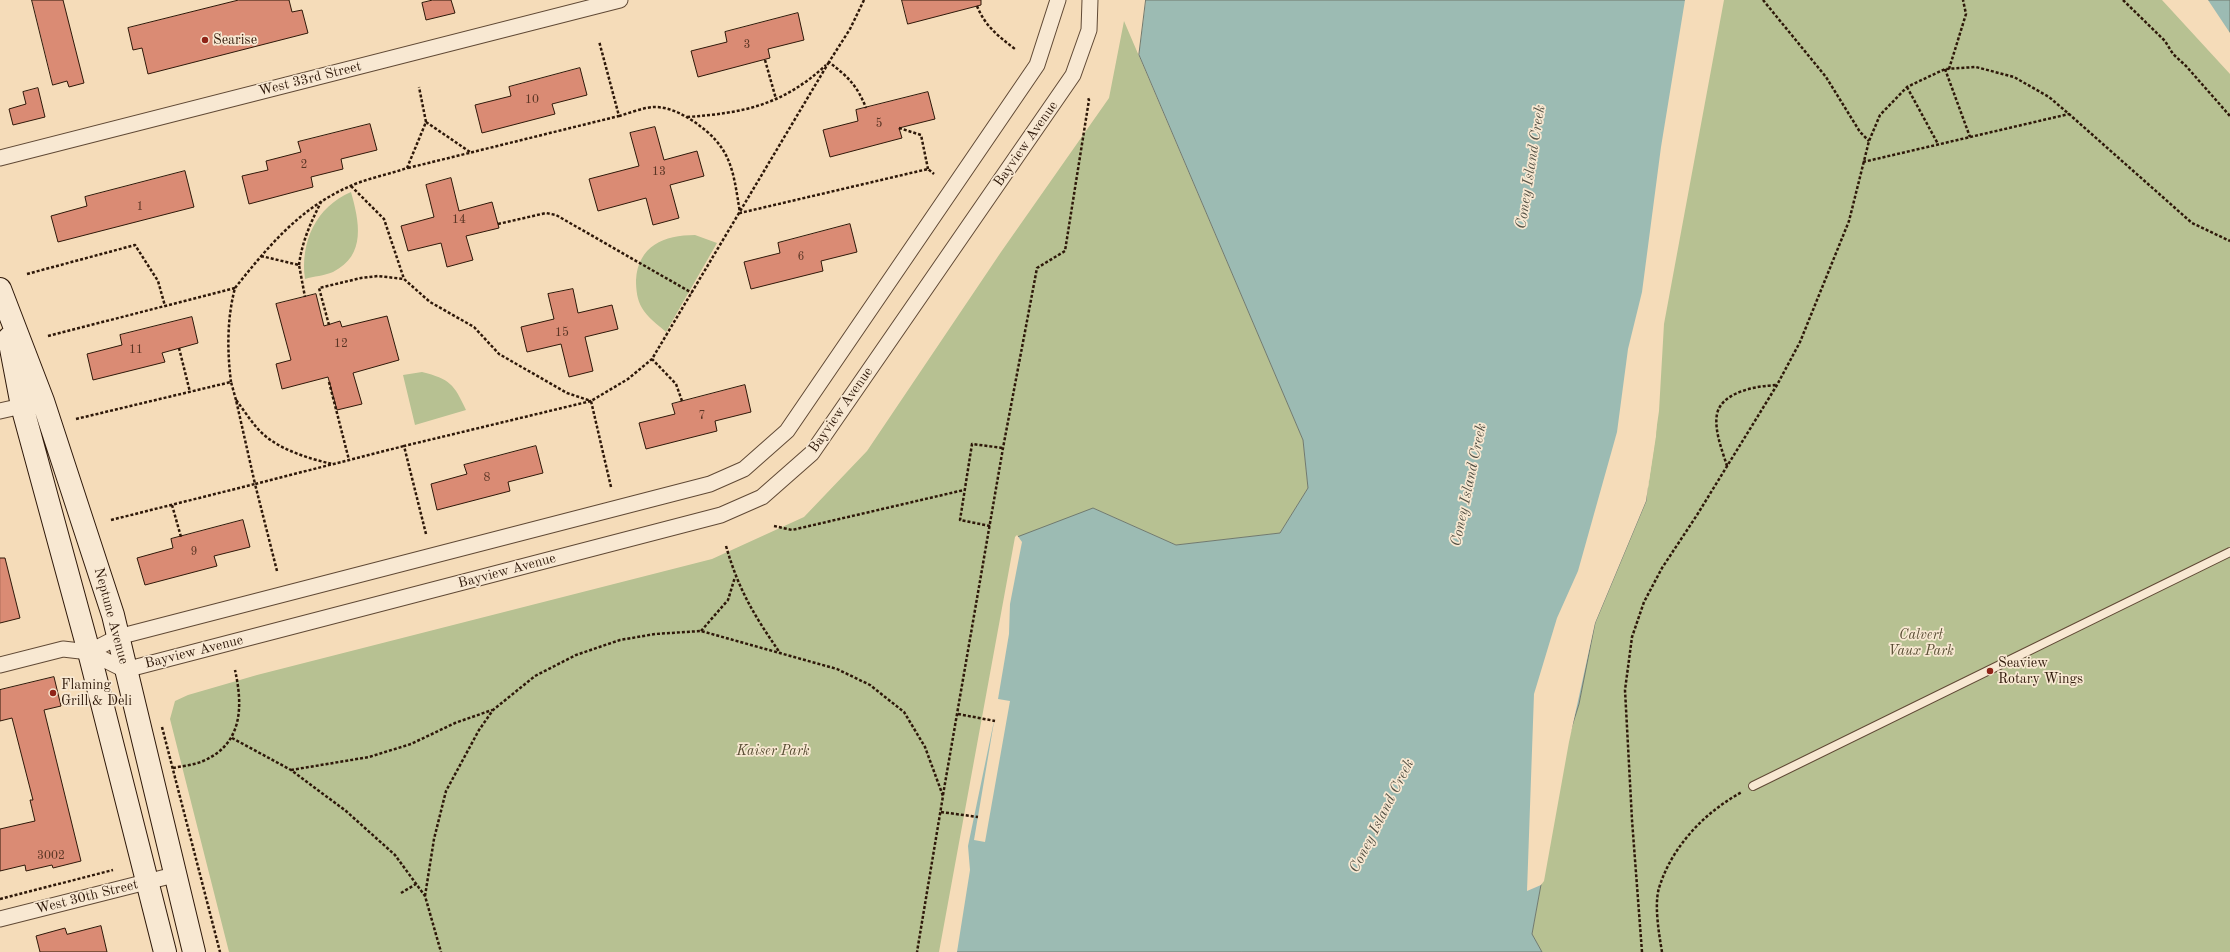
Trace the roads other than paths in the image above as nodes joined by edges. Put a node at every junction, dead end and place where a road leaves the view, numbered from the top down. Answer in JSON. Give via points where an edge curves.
{"nodes":[{"id":1,"x":620,"y":0,"type":"edge"},
{"id":2,"x":1058,"y":0,"type":"edge"},
{"id":3,"x":1090,"y":0,"type":"edge"},
{"id":4,"x":0,"y":158,"type":"edge"},
{"id":5,"x":0,"y":291,"type":"edge"},
{"id":6,"x":43,"y":400,"type":"junction"},
{"id":7,"x":22,"y":406,"type":"junction"},
{"id":8,"x":0,"y":412,"type":"edge"},
{"id":9,"x":2230,"y":552,"type":"edge"},
{"id":10,"x":118,"y":637,"type":"junction"},
{"id":11,"x":89,"y":652,"type":"junction"},
{"id":12,"x":0,"y":665,"type":"edge"},
{"id":13,"x":125,"y":670,"type":"junction"},
{"id":14,"x":1753,"y":786,"type":"road end"},
{"id":15,"x":174,"y":876,"type":"junction"},
{"id":16,"x":146,"y":882,"type":"junction"},
{"id":17,"x":0,"y":919,"type":"edge"},
{"id":18,"x":164,"y":952,"type":"edge"},
{"id":19,"x":194,"y":952,"type":"edge"}],
"edges":[{"from":1,"to":4,"type":"street","name":"West 33rd Street"},
{"from":2,"to":10,"type":"street","via":[[1036,65],[787,431],[744,469],[702,486]]},
{"from":3,"to":13,"type":"street","name":"Bayview Avenue","via":[[1089,30],[1073,75],[812,453],[762,497],[721,516]]},
{"from":5,"to":6,"type":"main road","name":"Neptune Avenue"},
{"from":5,"to":7,"type":"main road","name":"Neptune Avenue"},
{"from":6,"to":7,"type":"street"},
{"from":6,"to":10,"type":"main road","name":"Neptune Avenue"},
{"from":7,"to":8,"type":"street"},
{"from":7,"to":11,"type":"main road","name":"Neptune Avenue"},
{"from":9,"to":14,"type":"lane"},
{"from":10,"to":11,"type":"street"},
{"from":10,"to":13,"type":"main road","name":"Neptune Avenue"},
{"from":11,"to":12,"type":"street","via":[[63,649]]},
{"from":11,"to":13,"type":"street","name":"Bayview Avenue"},
{"from":11,"to":16,"type":"main road","name":"Neptune Avenue"},
{"from":13,"to":15,"type":"main road","name":"Neptune Avenue"},
{"from":15,"to":16,"type":"street","name":"West 30th Street"},
{"from":15,"to":19,"type":"main road","name":"Neptune Avenue"},
{"from":16,"to":17,"type":"street","name":"West 30th Street"},
{"from":16,"to":18,"type":"main road","name":"Neptune Avenue"}]}
